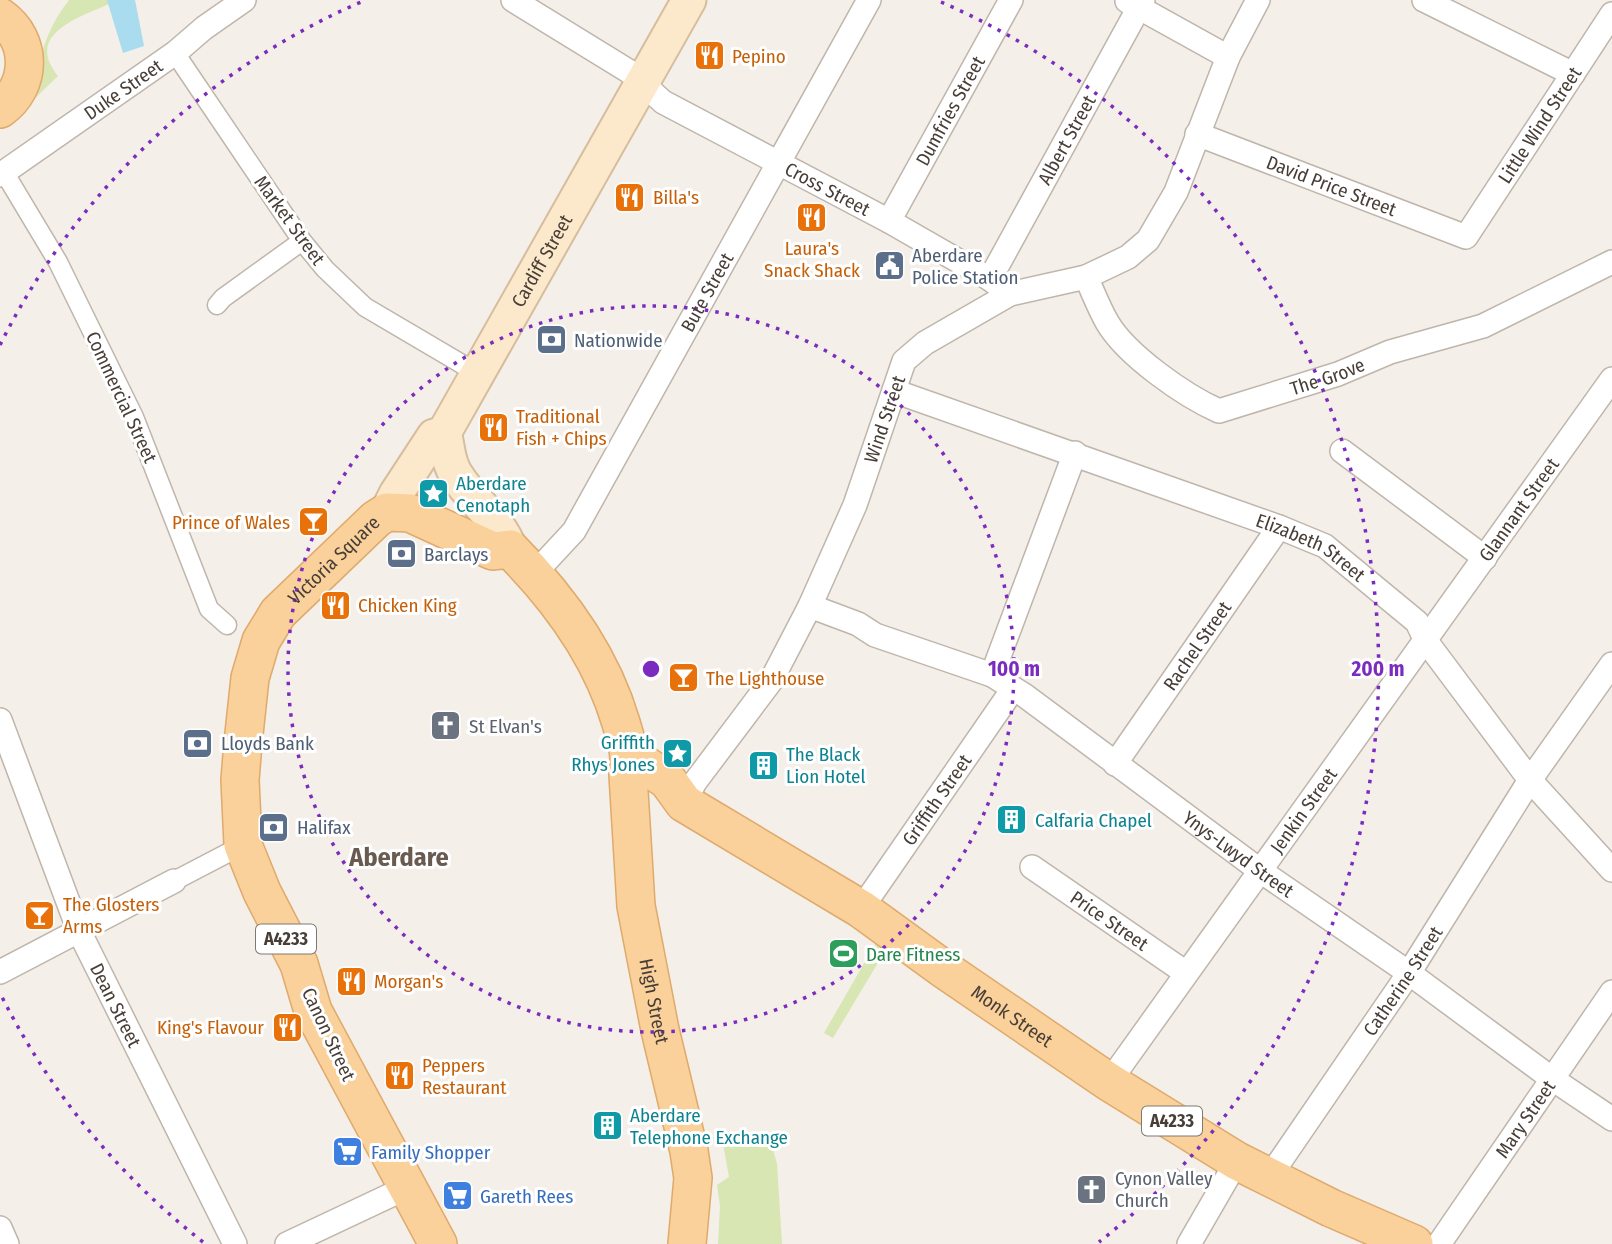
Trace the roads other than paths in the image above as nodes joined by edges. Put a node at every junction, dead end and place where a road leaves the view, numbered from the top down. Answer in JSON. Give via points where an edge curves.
{"nodes":[{"id":1,"x":244,"y":0,"type":"edge"},
{"id":2,"x":513,"y":0,"type":"edge"},
{"id":3,"x":689,"y":0,"type":"edge"},
{"id":4,"x":869,"y":0,"type":"edge"},
{"id":5,"x":1011,"y":0,"type":"edge"},
{"id":6,"x":1258,"y":0,"type":"edge"},
{"id":7,"x":1424,"y":0,"type":"edge"},
{"id":8,"x":1136,"y":2,"type":"edge"},
{"id":9,"x":12,"y":13,"type":"edge"},
{"id":10,"x":1612,"y":14,"type":"edge"},
{"id":11,"x":175,"y":53,"type":"junction"},
{"id":12,"x":1228,"y":58,"type":"junction"},
{"id":13,"x":1573,"y":74,"type":"junction"},
{"id":14,"x":643,"y":84,"type":"junction"},
{"id":15,"x":0,"y":109,"type":"edge"},
{"id":16,"x":1197,"y":134,"type":"junction"},
{"id":17,"x":778,"y":162,"type":"junction"},
{"id":18,"x":2,"y":174,"type":"edge"},
{"id":19,"x":889,"y":221,"type":"junction"},
{"id":20,"x":1466,"y":237,"type":"joint"},
{"id":21,"x":302,"y":242,"type":"junction"},
{"id":22,"x":1612,"y":262,"type":"edge"},
{"id":23,"x":1086,"y":277,"type":"junction"},
{"id":24,"x":990,"y":279,"type":"junction"},
{"id":25,"x":1010,"y":294,"type":"junction"},
{"id":26,"x":218,"y":305,"type":"dead end"},
{"id":27,"x":477,"y":373,"type":"junction"},
{"id":28,"x":1612,"y":379,"type":"edge"},
{"id":29,"x":894,"y":391,"type":"junction"},
{"id":30,"x":444,"y":433,"type":"junction"},
{"id":31,"x":1342,"y":451,"type":"dead end"},
{"id":32,"x":1075,"y":453,"type":"junction"},
{"id":33,"x":387,"y":512,"type":"junction"},
{"id":34,"x":1279,"y":527,"type":"junction"},
{"id":35,"x":1485,"y":558,"type":"junction"},
{"id":36,"x":522,"y":561,"type":"junction"},
{"id":37,"x":810,"y":606,"type":"junction"},
{"id":38,"x":278,"y":613,"type":"joint"},
{"id":39,"x":227,"y":625,"type":"dead end"},
{"id":40,"x":1426,"y":641,"type":"junction"},
{"id":41,"x":1612,"y":664,"type":"edge"},
{"id":42,"x":992,"y":675,"type":"junction"},
{"id":43,"x":1013,"y":689,"type":"junction"},
{"id":44,"x":0,"y":720,"type":"edge"},
{"id":45,"x":631,"y":755,"type":"junction"},
{"id":46,"x":1115,"y":764,"type":"junction"},
{"id":47,"x":1530,"y":780,"type":"junction"},
{"id":48,"x":684,"y":803,"type":"junction"},
{"id":49,"x":632,"y":827,"type":"junction"},
{"id":50,"x":243,"y":845,"type":"junction"},
{"id":51,"x":1032,"y":867,"type":"dead end"},
{"id":52,"x":1612,"y":870,"type":"edge"},
{"id":53,"x":1262,"y":872,"type":"junction"},
{"id":54,"x":174,"y":881,"type":"joint"},
{"id":55,"x":861,"y":909,"type":"junction"},
{"id":56,"x":79,"y":931,"type":"junction"},
{"id":57,"x":0,"y":972,"type":"edge"},
{"id":58,"x":1186,"y":973,"type":"junction"},
{"id":59,"x":1409,"y":973,"type":"junction"},
{"id":60,"x":1612,"y":992,"type":"edge"},
{"id":61,"x":1551,"y":1078,"type":"junction"},
{"id":62,"x":1110,"y":1082,"type":"junction"},
{"id":63,"x":1612,"y":1119,"type":"edge"},
{"id":64,"x":1237,"y":1161,"type":"junction"},
{"id":65,"x":1270,"y":1176,"type":"junction"},
{"id":66,"x":408,"y":1187,"type":"junction"},
{"id":67,"x":0,"y":1228,"type":"edge"},
{"id":68,"x":1395,"y":1241,"type":"edge"},
{"id":69,"x":7,"y":1244,"type":"edge"},
{"id":70,"x":235,"y":1244,"type":"edge"},
{"id":71,"x":287,"y":1244,"type":"edge"},
{"id":72,"x":438,"y":1244,"type":"edge"},
{"id":73,"x":687,"y":1244,"type":"edge"},
{"id":74,"x":1189,"y":1244,"type":"edge"},
{"id":75,"x":1439,"y":1244,"type":"edge"}],
"edges":[{"from":1,"to":11,"type":"street","name":"Duke Street"},
{"from":2,"to":14,"type":"street","name":"Cross Street"},
{"from":3,"to":14,"type":"main road","name":"Cardiff Street"},
{"from":4,"to":17,"type":"street","name":"Bute Street"},
{"from":5,"to":19,"type":"street","name":"Dumfries Street"},
{"from":6,"to":12,"type":"street","name":"Wind Street"},
{"from":7,"to":13,"type":"street"},
{"from":8,"to":12,"type":"street"},
{"from":8,"to":24,"type":"street","name":"Albert Street"},
{"from":9,"to":15,"type":"main road","via":[[25,71],[20,88]]},
{"from":10,"to":13,"type":"street","name":"Little Wind Street"},
{"from":11,"to":18,"type":"street","name":"Duke Street"},
{"from":11,"to":21,"type":"street","name":"Market Street"},
{"from":12,"to":16,"type":"street","name":"Wind Street"},
{"from":13,"to":20,"type":"street","name":"Little Wind Street"},
{"from":14,"to":17,"type":"street","name":"Cross Street","via":[[663,102]]},
{"from":14,"to":27,"type":"main road","name":"Cardiff Street"},
{"from":16,"to":20,"type":"street","name":"David Price Street"},
{"from":16,"to":23,"type":"street","name":"Wind Street","via":[[1176,192],[1148,240],[1128,257]]},
{"from":17,"to":19,"type":"street","name":"Cross Street"},
{"from":17,"to":36,"type":"street","name":"Bute Street","via":[[574,531]]},
{"from":18,"to":39,"type":"street","name":"Commercial Street","via":[[58,262],[134,417],[209,609]]},
{"from":19,"to":24,"type":"street","name":"Cross Street"},
{"from":21,"to":26,"type":"street"},
{"from":21,"to":27,"type":"street","name":"Market Street","via":[[365,307]]},
{"from":22,"to":23,"type":"street","name":"The Grove","via":[[1483,326],[1390,352],[1338,374],[1219,411],[1196,401],[1132,352],[1108,324]]},
{"from":23,"to":25,"type":"street","name":"Wind Street"},
{"from":24,"to":25,"type":"street","name":"Cross Street"},
{"from":25,"to":29,"type":"street","name":"Wind Street","via":[[925,343],[904,361]]},
{"from":27,"to":30,"type":"main road","name":"Cardiff Street"},
{"from":28,"to":35,"type":"street","name":"Glannant Street"},
{"from":29,"to":32,"type":"street","name":"Elizabeth Street"},
{"from":29,"to":37,"type":"street","name":"Wind Street","via":[[855,505]]},
{"from":30,"to":33,"type":"main road","name":"Cardiff Street","via":[[434,436]]},
{"from":30,"to":36,"type":"main road","via":[[456,475]]},
{"from":31,"to":35,"type":"street"},
{"from":32,"to":34,"type":"street","name":"Elizabeth Street"},
{"from":32,"to":42,"type":"street"},
{"from":33,"to":36,"type":"main road","name":"Victoria Square","via":[[410,513]]},
{"from":33,"to":38,"type":"main road","name":"Victoria Square","number":"A4233"},
{"from":34,"to":40,"type":"street","name":"Elizabeth Street","via":[[1325,547],[1417,622]]},
{"from":34,"to":46,"type":"street","name":"Rachel Street"},
{"from":35,"to":40,"type":"street","name":"Glannant Street"},
{"from":36,"to":45,"type":"main road","via":[[600,666]]},
{"from":37,"to":42,"type":"street","name":"Ynys-Lwyd Street","via":[[875,635]]},
{"from":37,"to":48,"type":"street","name":"Wind Street","via":[[771,681]]},
{"from":38,"to":50,"type":"main road","name":"Canon Street","number":"A4233","via":[[261,641],[250,678],[240,780]]},
{"from":40,"to":47,"type":"street","name":"Elizabeth Street"},
{"from":40,"to":53,"type":"street","name":"Jenkin Street"},
{"from":41,"to":47,"type":"street","name":"Catherine Street"},
{"from":42,"to":43,"type":"street","name":"Ynys-Lwyd Street"},
{"from":43,"to":46,"type":"street","name":"Ynys-Lwyd Street"},
{"from":43,"to":55,"type":"street","name":"Griffith Street"},
{"from":44,"to":56,"type":"street","name":"Dean Street"},
{"from":45,"to":48,"type":"main road","name":"Monk Street","number":"A4233","via":[[668,781]]},
{"from":45,"to":49,"type":"main road","name":"High Street"},
{"from":46,"to":53,"type":"street","name":"Ynys-Lwyd Street"},
{"from":47,"to":52,"type":"street","name":"Elizabeth Street"},
{"from":47,"to":59,"type":"street","name":"Catherine Street"},
{"from":48,"to":49,"type":"main road","via":[[669,815]]},
{"from":48,"to":55,"type":"main road","name":"Monk Street","number":"A4233"},
{"from":49,"to":73,"type":"main road","name":"High Street","via":[[636,906],[693,1178]]},
{"from":50,"to":54,"type":"street"},
{"from":50,"to":66,"type":"main road","name":"Canon Street","number":"A4233","via":[[299,964],[313,1011]]},
{"from":51,"to":58,"type":"street","name":"Price Street"},
{"from":53,"to":58,"type":"street","name":"Jenkin Street"},
{"from":53,"to":59,"type":"street","name":"Ynys-Lwyd Street"},
{"from":54,"to":56,"type":"street"},
{"from":55,"to":62,"type":"main road","name":"Monk Street","number":"A4233"},
{"from":56,"to":57,"type":"street"},
{"from":56,"to":70,"type":"street","name":"Dean Street"},
{"from":58,"to":62,"type":"street","name":"Jenkin Street"},
{"from":59,"to":61,"type":"street","name":"Ynys-Lwyd Street"},
{"from":59,"to":65,"type":"street","name":"Catherine Street"},
{"from":60,"to":61,"type":"street","name":"Mary Street"},
{"from":61,"to":63,"type":"street","name":"Ynys-Lwyd Street"},
{"from":61,"to":75,"type":"street","name":"Mary Street"},
{"from":62,"to":64,"type":"main road","name":"Monk Street","number":"A4233"},
{"from":64,"to":65,"type":"main road","name":"Monk Street","number":"A4233"},
{"from":64,"to":74,"type":"street"},
{"from":65,"to":68,"type":"main road","name":"Monk Street","number":"A4233"},
{"from":66,"to":71,"type":"street"},
{"from":66,"to":72,"type":"main road","name":"Canon Street","number":"A4233"},
{"from":67,"to":69,"type":"street"}]}
